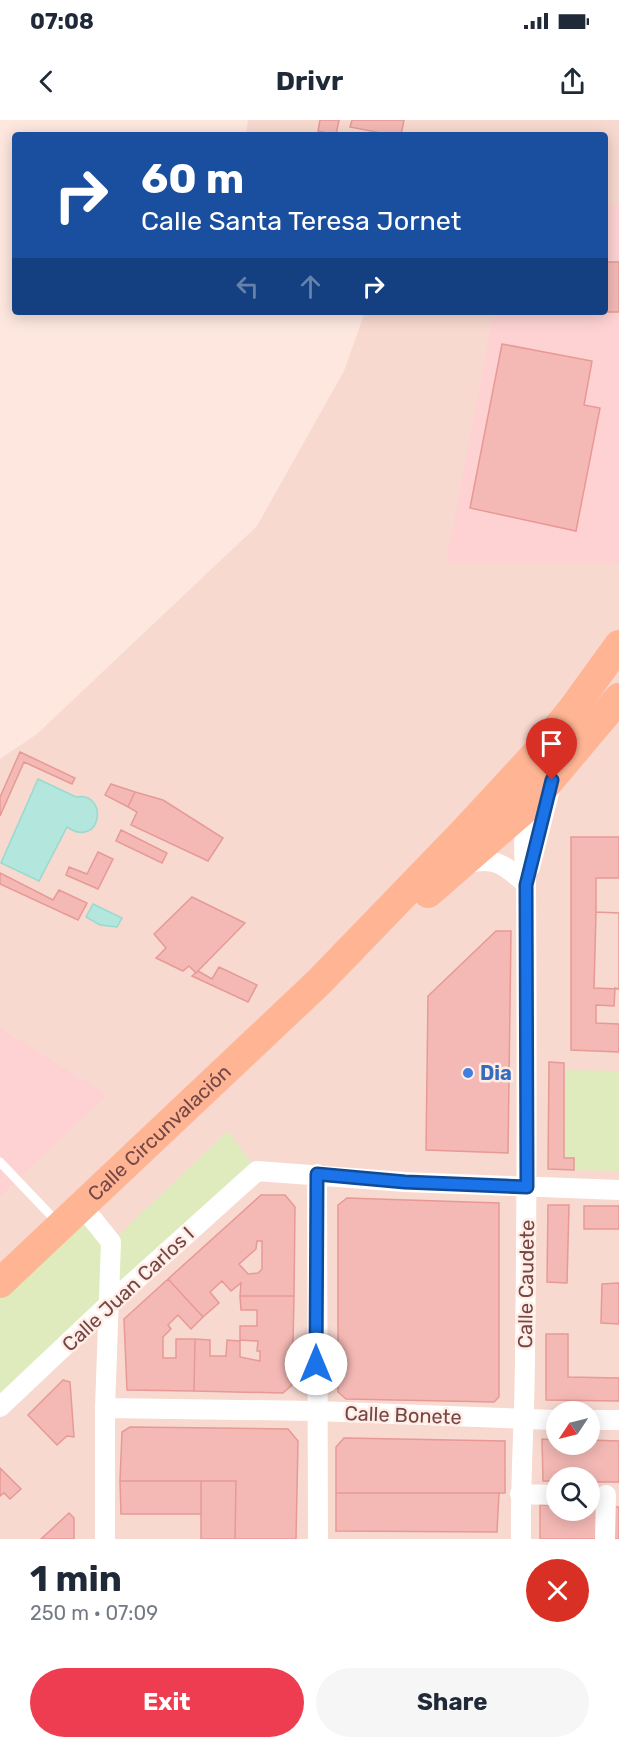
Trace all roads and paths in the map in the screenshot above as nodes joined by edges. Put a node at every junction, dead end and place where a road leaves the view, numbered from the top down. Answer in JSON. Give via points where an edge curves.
{"nodes":[{"id":1,"x":611,"y":656,"type":"edge"},
{"id":2,"x":619,"y":698,"type":"edge"},
{"id":3,"x":619,"y":711,"type":"edge"},
{"id":4,"x":593,"y":730,"type":"junction"},
{"id":5,"x":552,"y":780,"type":"junction"},
{"id":6,"x":528,"y":806,"type":"junction"},
{"id":7,"x":462,"y":865,"type":"junction"},
{"id":8,"x":526,"y":885,"type":"junction"},
{"id":9,"x":319,"y":982,"type":"junction"},
{"id":10,"x":0,"y":1162,"type":"edge"},
{"id":11,"x":317,"y":1174,"type":"junction"},
{"id":12,"x":527,"y":1187,"type":"junction"},
{"id":13,"x":619,"y":1190,"type":"edge"},
{"id":14,"x":71,"y":1216,"type":"junction"},
{"id":15,"x":0,"y":1283,"type":"edge"},
{"id":16,"x":108,"y":1305,"type":"junction"},
{"id":17,"x":0,"y":1407,"type":"edge"},
{"id":18,"x":105,"y":1408,"type":"junction"},
{"id":19,"x":316,"y":1411,"type":"junction"},
{"id":20,"x":525,"y":1420,"type":"junction"},
{"id":21,"x":546,"y":1420,"type":"edge"},
{"id":22,"x":600,"y":1420,"type":"edge"},
{"id":23,"x":619,"y":1420,"type":"edge"},
{"id":24,"x":520,"y":1494,"type":"junction"},
{"id":25,"x":546,"y":1495,"type":"edge"},
{"id":26,"x":605,"y":1495,"type":"edge"},
{"id":27,"x":105,"y":1539,"type":"edge"},
{"id":28,"x":318,"y":1539,"type":"edge"},
{"id":29,"x":521,"y":1539,"type":"edge"},
{"id":30,"x":605,"y":1539,"type":"edge"}],
"edges":[{"from":1,"to":6,"type":"street","name":"Calle Caudete","via":[[588,711],[536,780]]},
{"from":1,"to":9,"type":"main road","via":[[572,710],[514,778]]},
{"from":2,"to":4,"type":"main road"},
{"from":3,"to":4,"type":"street"},
{"from":4,"to":5,"type":"main road"},
{"from":5,"to":6,"type":"main road"},
{"from":5,"to":8,"type":"street","name":"Calle Caudete"},
{"from":6,"to":7,"type":"main road"},
{"from":6,"to":8,"type":"street","name":"Calle Caudete","via":[[523,843]]},
{"from":7,"to":8,"type":"street","via":[[492,861],[512,871]]},
{"from":7,"to":9,"type":"main road"},
{"from":8,"to":12,"type":"street","name":"Calle Caudete"},
{"from":9,"to":14,"type":"main road","name":"Calle Circunvalación"},
{"from":10,"to":14,"type":"lane"},
{"from":11,"to":12,"type":"street"},
{"from":11,"to":16,"type":"street","name":"Calle Juan Carlos I","via":[[257,1171]]},
{"from":11,"to":19,"type":"street"},
{"from":12,"to":13,"type":"street"},
{"from":12,"to":20,"type":"street","name":"Calle Caudete"},
{"from":14,"to":15,"type":"main road","name":"Calle Circunvalación"},
{"from":14,"to":16,"type":"street","via":[[111,1242]]},
{"from":16,"to":17,"type":"street","name":"Calle Juan Carlos I"},
{"from":16,"to":18,"type":"street"},
{"from":18,"to":19,"type":"street","name":"Calle Bonete"},
{"from":18,"to":27,"type":"street"},
{"from":19,"to":20,"type":"street","name":"Calle Bonete"},
{"from":19,"to":28,"type":"street"},
{"from":20,"to":21,"type":"street","name":"Calle Bonete"},
{"from":20,"to":24,"type":"street","name":"Calle Caudete"},
{"from":22,"to":23,"type":"street"},
{"from":24,"to":25,"type":"street"},
{"from":24,"to":29,"type":"street","name":"Calle Caudete"},
{"from":26,"to":30,"type":"street"}]}
